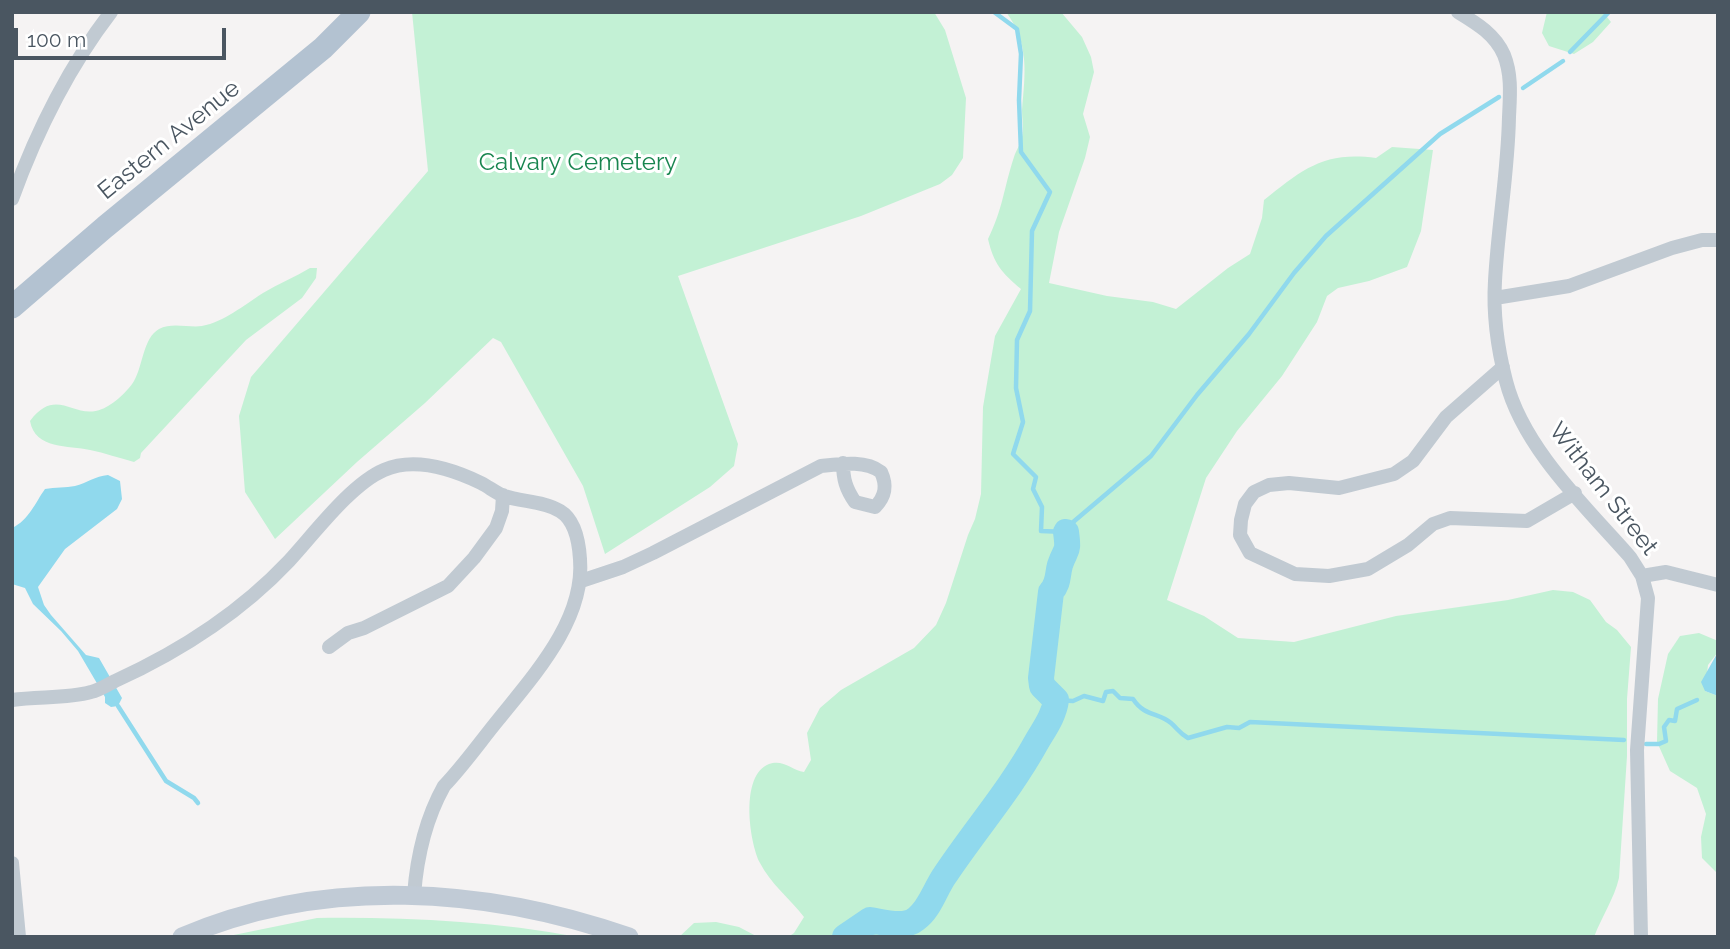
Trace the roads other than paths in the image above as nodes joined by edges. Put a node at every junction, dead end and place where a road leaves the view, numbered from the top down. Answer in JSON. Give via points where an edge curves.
{"nodes":[{"id":1,"x":111,"y":12,"type":"edge"},
{"id":2,"x":359,"y":12,"type":"edge"},
{"id":3,"x":1458,"y":12,"type":"edge"},
{"id":4,"x":12,"y":199,"type":"edge"},
{"id":5,"x":1718,"y":240,"type":"edge"},
{"id":6,"x":1495,"y":298,"type":"junction"},
{"id":7,"x":12,"y":307,"type":"edge"},
{"id":8,"x":1503,"y":367,"type":"junction"},
{"id":9,"x":843,"y":463,"type":"dead end"},
{"id":10,"x":1575,"y":494,"type":"junction"},
{"id":11,"x":503,"y":495,"type":"junction"},
{"id":12,"x":1643,"y":576,"type":"junction"},
{"id":13,"x":581,"y":582,"type":"junction"},
{"id":14,"x":1718,"y":585,"type":"edge"},
{"id":15,"x":329,"y":647,"type":"dead end"},
{"id":16,"x":12,"y":700,"type":"edge"},
{"id":17,"x":12,"y":863,"type":"edge"},
{"id":18,"x":414,"y":895,"type":"junction"},
{"id":19,"x":19,"y":937,"type":"edge"},
{"id":20,"x":182,"y":937,"type":"edge"},
{"id":21,"x":629,"y":937,"type":"edge"},
{"id":22,"x":1641,"y":937,"type":"edge"}],
"edges":[{"from":1,"to":4,"type":"street","via":[[37,135]]},
{"from":2,"to":7,"type":"main road","name":"Eastern Avenue","via":[[323,48]]},
{"from":3,"to":6,"type":"street","name":"Witham Street","via":[[1489,32],[1503,54],[1510,81],[1509,151]]},
{"from":5,"to":6,"type":"street","via":[[1672,248],[1569,286]]},
{"from":6,"to":8,"type":"street","name":"Witham Street"},
{"from":8,"to":10,"type":"street","name":"Witham Street","via":[[1518,414],[1537,447]]},
{"from":8,"to":10,"type":"street","via":[[1446,417],[1413,461],[1394,474],[1339,488],[1289,483],[1254,492],[1245,504],[1240,535],[1250,553],[1295,574],[1329,576],[1368,569],[1433,524],[1450,518],[1527,521]]},
{"from":9,"to":13,"type":"street","via":[[809,471],[653,553]]},
{"from":10,"to":12,"type":"street","name":"Witham Street"},
{"from":11,"to":13,"type":"street","via":[[561,512],[576,535]]},
{"from":11,"to":15,"type":"street","via":[[496,528],[447,586],[348,633]]},
{"from":11,"to":16,"type":"street","via":[[457,473],[410,463],[381,471],[345,500],[259,592],[164,656],[97,690]]},
{"from":12,"to":14,"type":"street","via":[[1666,572]]},
{"from":12,"to":22,"type":"street","name":"Witham Street","via":[[1648,598],[1637,750]]},
{"from":13,"to":18,"type":"street","via":[[559,636],[541,664],[434,803],[419,854]]},
{"from":17,"to":19,"type":"street"},
{"from":18,"to":20,"type":"main road","via":[[295,904]]},
{"from":18,"to":21,"type":"main road","via":[[474,899],[548,913]]}]}
